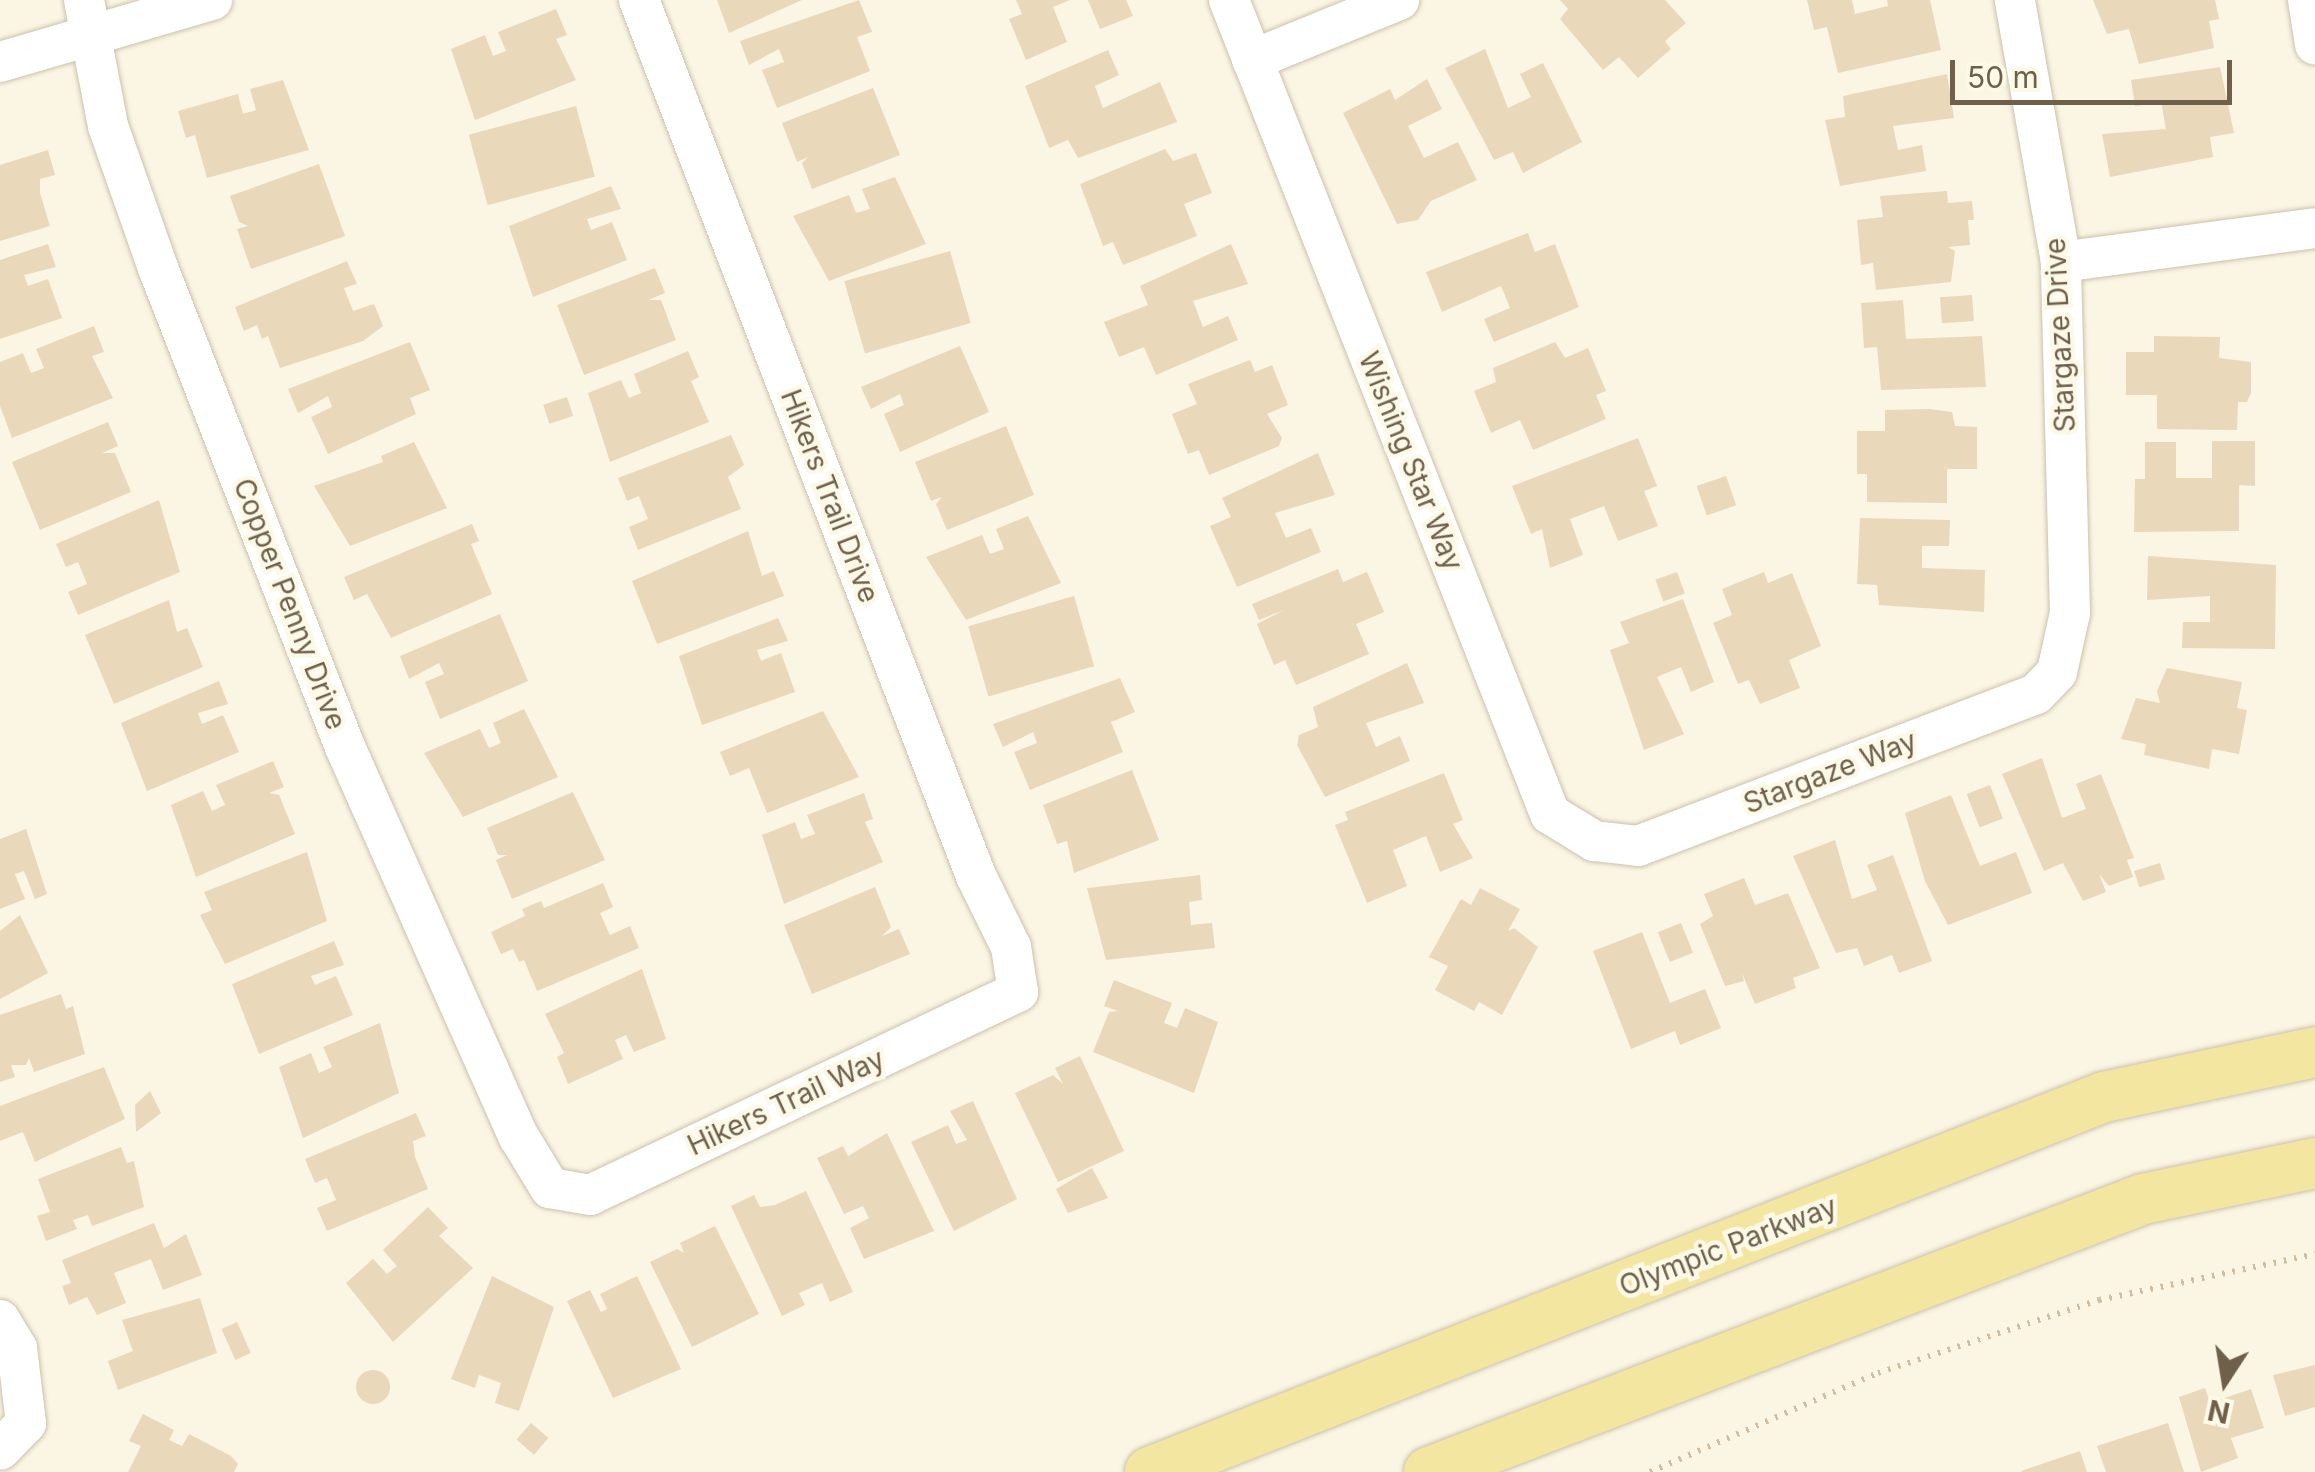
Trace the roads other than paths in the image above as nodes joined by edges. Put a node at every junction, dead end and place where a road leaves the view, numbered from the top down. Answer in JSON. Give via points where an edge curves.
{"nodes":[{"id":1,"x":212,"y":0,"type":"edge"},
{"id":2,"x":640,"y":0,"type":"edge"},
{"id":3,"x":1228,"y":0,"type":"edge"},
{"id":4,"x":1400,"y":0,"type":"edge"},
{"id":5,"x":2015,"y":0,"type":"edge"},
{"id":6,"x":2308,"y":0,"type":"edge"},
{"id":7,"x":87,"y":17,"type":"edge"},
{"id":8,"x":2315,"y":44,"type":"edge"},
{"id":9,"x":1252,"y":60,"type":"junction"},
{"id":10,"x":0,"y":62,"type":"edge"},
{"id":11,"x":2315,"y":228,"type":"edge"},
{"id":12,"x":2061,"y":262,"type":"junction"},
{"id":13,"x":2057,"y":672,"type":"joint"},
{"id":14,"x":1594,"y":841,"type":"joint"},
{"id":15,"x":1018,"y":992,"type":"joint"},
{"id":16,"x":2315,"y":1052,"type":"edge"},
{"id":17,"x":2315,"y":1162,"type":"edge"},
{"id":18,"x":550,"y":1188,"type":"joint"},
{"id":19,"x":0,"y":1320,"type":"edge"},
{"id":20,"x":13,"y":1436,"type":"edge"},
{"id":21,"x":1150,"y":1472,"type":"edge"},
{"id":22,"x":1430,"y":1472,"type":"edge"}],
"edges":[{"from":1,"to":7,"type":"street"},
{"from":2,"to":15,"type":"street","name":"Hikers Trail Drive","via":[[976,876],[1011,947]]},
{"from":3,"to":9,"type":"street","name":"Wishing Star Way"},
{"from":4,"to":9,"type":"street"},
{"from":5,"to":12,"type":"street","name":"Stargaze Drive"},
{"from":6,"to":8,"type":"street"},
{"from":7,"to":10,"type":"street"},
{"from":7,"to":18,"type":"street","name":"Copper Penny Drive","via":[[108,126],[158,268],[345,747],[519,1137]]},
{"from":9,"to":14,"type":"street","name":"Wishing Star Way","via":[[1550,814]]},
{"from":11,"to":12,"type":"street"},
{"from":12,"to":13,"type":"street","name":"Stargaze Drive","via":[[2070,613]]},
{"from":13,"to":14,"type":"street","name":"Stargaze Way","via":[[2036,694],[1638,846]]},
{"from":15,"to":18,"type":"street","name":"Hikers Trail Way","via":[[590,1195]]},
{"from":16,"to":21,"type":"main road","name":"Olympic Parkway","via":[[2104,1097]]},
{"from":17,"to":22,"type":"main road","via":[[2143,1199]]},
{"from":19,"to":20,"type":"street","via":[[18,1348]]}]}
